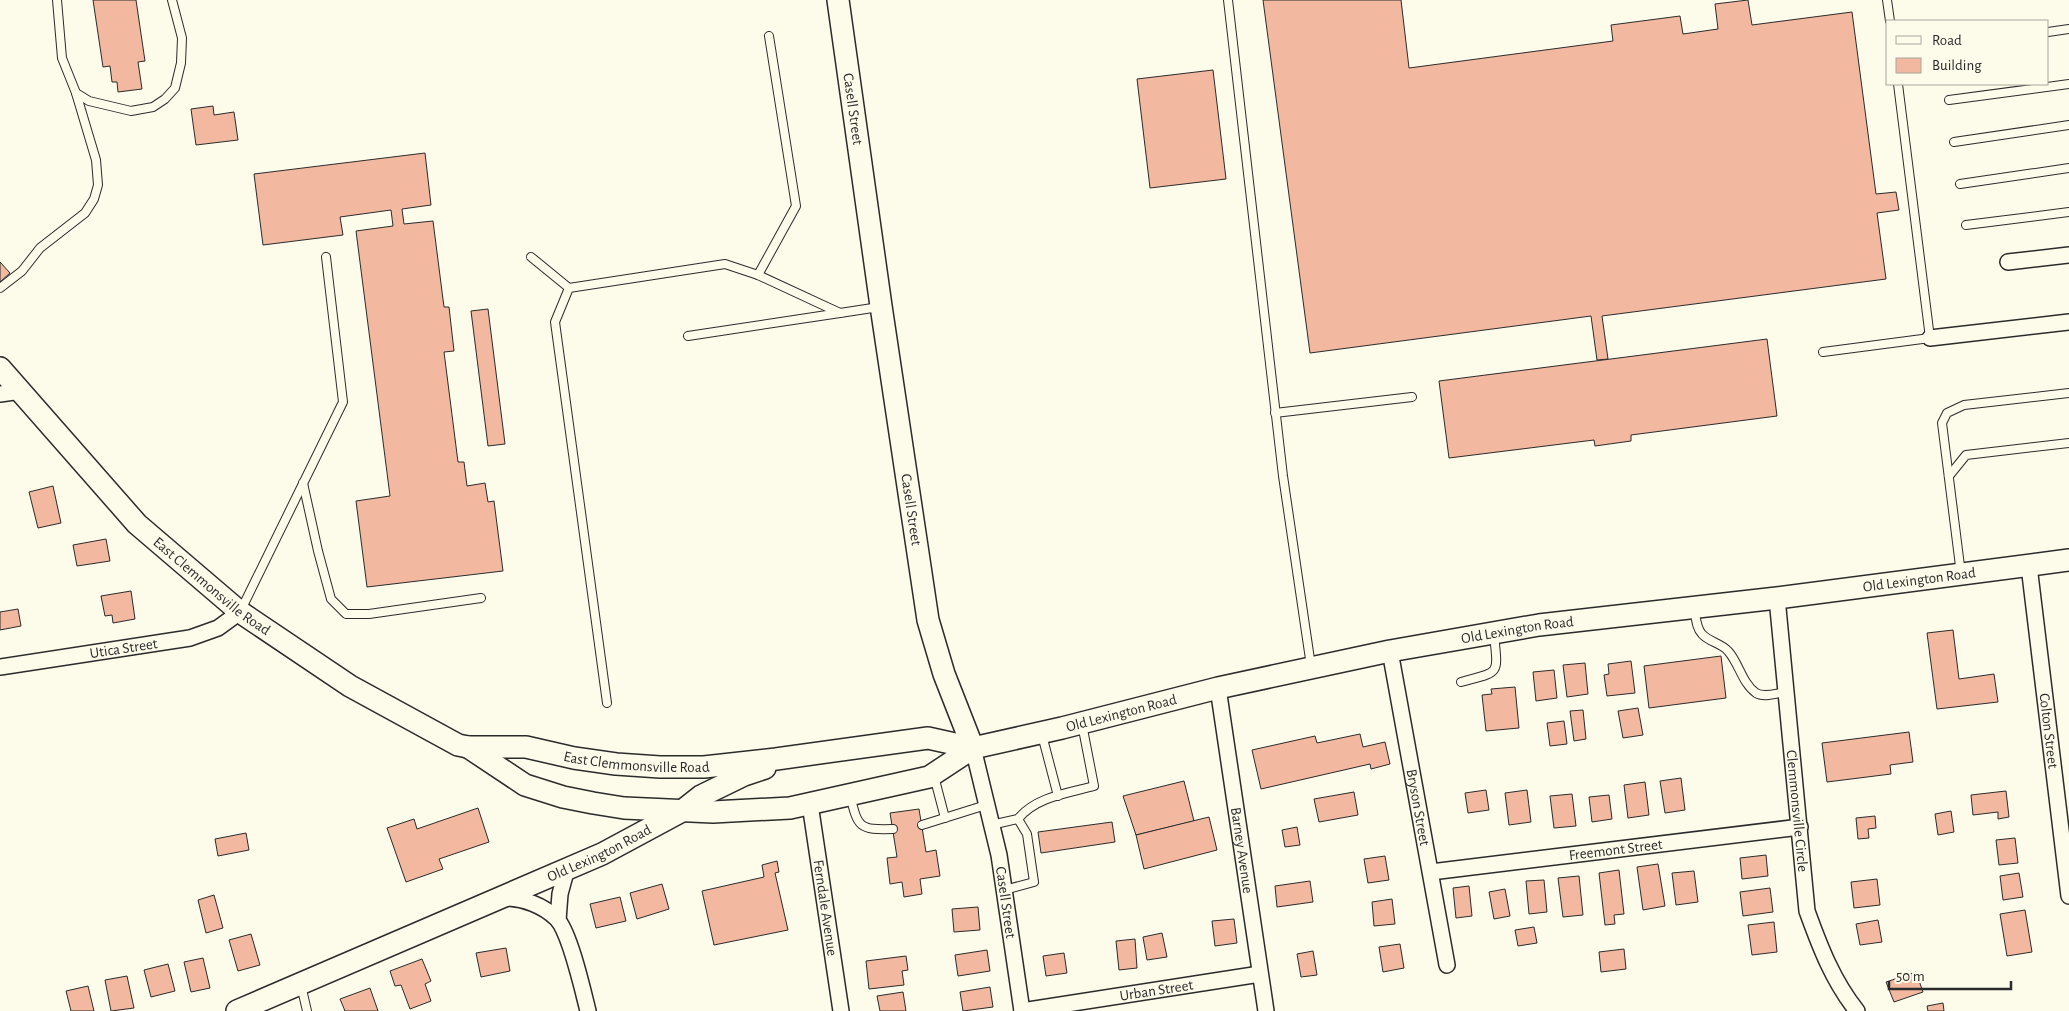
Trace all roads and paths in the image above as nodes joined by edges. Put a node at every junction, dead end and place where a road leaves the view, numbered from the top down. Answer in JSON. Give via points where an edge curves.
{"nodes":[{"id":1,"x":57,"y":0,"type":"edge"},
{"id":2,"x":172,"y":0,"type":"edge"},
{"id":3,"x":838,"y":0,"type":"edge"},
{"id":4,"x":1228,"y":0,"type":"edge"},
{"id":5,"x":1887,"y":0,"type":"edge"},
{"id":6,"x":1890,"y":20,"type":"edge"},
{"id":7,"x":2069,"y":29,"type":"edge"},
{"id":8,"x":2049,"y":32,"type":"edge"},
{"id":9,"x":770,"y":36,"type":"dead end"},
{"id":10,"x":2069,"y":84,"type":"edge"},
{"id":11,"x":1898,"y":85,"type":"edge"},
{"id":12,"x":76,"y":93,"type":"junction"},
{"id":13,"x":1949,"y":100,"type":"dead end"},
{"id":14,"x":2069,"y":125,"type":"edge"},
{"id":15,"x":1954,"y":142,"type":"dead end"},
{"id":16,"x":2069,"y":168,"type":"edge"},
{"id":17,"x":1960,"y":184,"type":"dead end"},
{"id":18,"x":2069,"y":212,"type":"edge"},
{"id":19,"x":1966,"y":225,"type":"dead end"},
{"id":20,"x":2069,"y":255,"type":"edge"},
{"id":21,"x":326,"y":257,"type":"dead end"},
{"id":22,"x":531,"y":257,"type":"dead end"},
{"id":23,"x":2008,"y":262,"type":"dead end"},
{"id":24,"x":758,"y":275,"type":"junction"},
{"id":25,"x":0,"y":288,"type":"edge"},
{"id":26,"x":569,"y":288,"type":"junction"},
{"id":27,"x":881,"y":306,"type":"junction"},
{"id":28,"x":840,"y":313,"type":"junction"},
{"id":29,"x":2069,"y":322,"type":"edge"},
{"id":30,"x":688,"y":336,"type":"dead end"},
{"id":31,"x":1930,"y":338,"type":"junction"},
{"id":32,"x":1822,"y":352,"type":"dead end"},
{"id":33,"x":0,"y":368,"type":"edge"},
{"id":34,"x":10,"y":392,"type":"edge"},
{"id":35,"x":2069,"y":393,"type":"edge"},
{"id":36,"x":1412,"y":397,"type":"dead end"},
{"id":37,"x":1275,"y":413,"type":"junction"},
{"id":38,"x":2069,"y":443,"type":"edge"},
{"id":39,"x":1949,"y":476,"type":"junction"},
{"id":40,"x":303,"y":483,"type":"junction"},
{"id":41,"x":2069,"y":560,"type":"edge"},
{"id":42,"x":2029,"y":566,"type":"junction"},
{"id":43,"x":1961,"y":575,"type":"junction"},
{"id":44,"x":481,"y":598,"type":"dead end"},
{"id":45,"x":1777,"y":598,"type":"junction"},
{"id":46,"x":1694,"y":607,"type":"junction"},
{"id":47,"x":240,"y":612,"type":"junction"},
{"id":48,"x":1494,"y":632,"type":"junction"},
{"id":49,"x":1390,"y":651,"type":"junction"},
{"id":50,"x":0,"y":667,"type":"edge"},
{"id":51,"x":1311,"y":668,"type":"junction"},
{"id":52,"x":1461,"y":682,"type":"dead end"},
{"id":53,"x":1218,"y":688,"type":"junction"},
{"id":54,"x":1786,"y":692,"type":"junction"},
{"id":55,"x":607,"y":703,"type":"dead end"},
{"id":56,"x":1082,"y":722,"type":"junction"},
{"id":57,"x":1042,"y":733,"type":"junction"},
{"id":58,"x":468,"y":747,"type":"junction"},
{"id":59,"x":973,"y":748,"type":"junction"},
{"id":60,"x":804,"y":756,"type":"junction"},
{"id":61,"x":933,"y":774,"type":"junction"},
{"id":62,"x":850,"y":795,"type":"junction"},
{"id":63,"x":1058,"y":796,"type":"junction"},
{"id":64,"x":810,"y":804,"type":"junction"},
{"id":65,"x":986,"y":805,"type":"junction"},
{"id":66,"x":682,"y":811,"type":"junction"},
{"id":67,"x":945,"y":818,"type":"junction"},
{"id":68,"x":1018,"y":820,"type":"junction"},
{"id":69,"x":922,"y":825,"type":"dead end"},
{"id":70,"x":991,"y":825,"type":"junction"},
{"id":71,"x":1800,"y":827,"type":"junction"},
{"id":72,"x":893,"y":829,"type":"dead end"},
{"id":73,"x":567,"y":868,"type":"junction"},
{"id":74,"x":1431,"y":872,"type":"junction"},
{"id":75,"x":1004,"y":890,"type":"junction"},
{"id":76,"x":2069,"y":896,"type":"edge"},
{"id":77,"x":496,"y":898,"type":"junction"},
{"id":78,"x":558,"y":920,"type":"junction"},
{"id":79,"x":1447,"y":965,"type":"dead end"},
{"id":80,"x":1260,"y":974,"type":"junction"},
{"id":81,"x":301,"y":983,"type":"junction"},
{"id":82,"x":237,"y":1011,"type":"edge"},
{"id":83,"x":307,"y":1011,"type":"edge"},
{"id":84,"x":588,"y":1011,"type":"edge"},
{"id":85,"x":841,"y":1011,"type":"edge"},
{"id":86,"x":1022,"y":1011,"type":"edge"},
{"id":87,"x":1266,"y":1011,"type":"edge"},
{"id":88,"x":1857,"y":1011,"type":"edge"}],
"edges":[{"from":1,"to":12,"type":"lane","via":[[62,58]]},
{"from":2,"to":12,"type":"lane","via":[[182,38],[181,63],[175,88],[165,99],[153,107],[132,111],[89,101]]},
{"from":3,"to":27,"type":"main road","name":"Casell Street"},
{"from":4,"to":37,"type":"lane"},
{"from":5,"to":6,"type":"lane"},
{"from":7,"to":8,"type":"lane"},
{"from":9,"to":24,"type":"lane","via":[[796,206]]},
{"from":10,"to":13,"type":"lane"},
{"from":11,"to":31,"type":"lane"},
{"from":12,"to":25,"type":"lane","via":[[96,160],[98,185],[94,199],[85,213],[40,248],[22,271]]},
{"from":14,"to":15,"type":"lane"},
{"from":16,"to":17,"type":"lane"},
{"from":18,"to":19,"type":"lane"},
{"from":20,"to":23,"type":"street"},
{"from":21,"to":40,"type":"lane","via":[[343,402]]},
{"from":22,"to":26,"type":"lane"},
{"from":24,"to":26,"type":"lane","via":[[725,264]]},
{"from":24,"to":28,"type":"lane"},
{"from":26,"to":55,"type":"lane","via":[[555,322]]},
{"from":27,"to":28,"type":"lane"},
{"from":27,"to":59,"type":"main road","name":"Casell Street","via":[[928,620],[944,674]]},
{"from":28,"to":30,"type":"lane"},
{"from":29,"to":31,"type":"street"},
{"from":31,"to":32,"type":"lane"},
{"from":33,"to":34,"type":"main road","name":"East Clemmonsville Road"},
{"from":34,"to":47,"type":"main road","name":"East Clemmonsville Road","via":[[137,524]]},
{"from":35,"to":39,"type":"lane","via":[[1964,405],[1947,413],[1942,423]]},
{"from":36,"to":37,"type":"lane"},
{"from":37,"to":51,"type":"lane"},
{"from":38,"to":39,"type":"lane","via":[[1966,455]]},
{"from":39,"to":43,"type":"lane"},
{"from":40,"to":44,"type":"lane","via":[[331,599],[346,614],[369,614]]},
{"from":40,"to":47,"type":"lane"},
{"from":41,"to":42,"type":"main road","name":"Old Lexington Road"},
{"from":42,"to":43,"type":"main road","name":"Old Lexington Road"},
{"from":42,"to":76,"type":"street","name":"Colton Street"},
{"from":43,"to":45,"type":"main road","name":"Old Lexington Road"},
{"from":45,"to":46,"type":"main road","name":"Old Lexington Road"},
{"from":45,"to":54,"type":"street","name":"Clemmonsville Circle"},
{"from":46,"to":48,"type":"main road","name":"Old Lexington Road"},
{"from":46,"to":54,"type":"lane","via":[[1701,634],[1728,651],[1757,694]]},
{"from":47,"to":50,"type":"street","name":"Utica Street","via":[[218,628],[190,638]]},
{"from":47,"to":58,"type":"main road","name":"East Clemmonsville Road","via":[[350,686]]},
{"from":48,"to":49,"type":"main road","name":"Old Lexington Road"},
{"from":48,"to":52,"type":"lane","via":[[1495,670]]},
{"from":49,"to":51,"type":"main road","name":"Old Lexington Road"},
{"from":49,"to":74,"type":"street","name":"Bryson Street"},
{"from":51,"to":53,"type":"main road","name":"Old Lexington Road"},
{"from":53,"to":56,"type":"main road","name":"Old Lexington Road"},
{"from":53,"to":80,"type":"street","name":"Barney Avenue"},
{"from":54,"to":71,"type":"street","name":"Clemmonsville Circle"},
{"from":56,"to":57,"type":"main road","name":"Old Lexington Road"},
{"from":56,"to":63,"type":"lane","via":[[1094,786]]},
{"from":57,"to":59,"type":"main road","name":"Old Lexington Road"},
{"from":57,"to":63,"type":"lane"},
{"from":58,"to":60,"type":"main road","name":"East Clemmonsville Road","via":[[526,747],[582,759],[660,767],[704,767]]},
{"from":58,"to":66,"type":"main road","name":"East Clemmonsville Road","via":[[525,784],[563,797],[624,808]]},
{"from":59,"to":60,"type":"main road","name":"Old Lexington Road","via":[[928,738]]},
{"from":59,"to":61,"type":"main road","name":"Old Lexington Road"},
{"from":59,"to":65,"type":"street","name":"Casell Street"},
{"from":60,"to":66,"type":"main road","via":[[744,775],[701,796]]},
{"from":61,"to":62,"type":"main road","name":"Old Lexington Road"},
{"from":61,"to":67,"type":"lane"},
{"from":62,"to":64,"type":"main road","name":"Old Lexington Road"},
{"from":62,"to":72,"type":"lane","via":[[861,825],[869,830]]},
{"from":63,"to":68,"type":"lane","via":[[1026,810]]},
{"from":64,"to":66,"type":"main road","name":"Old Lexington Road","via":[[790,808]]},
{"from":64,"to":85,"type":"street","name":"Ferndale Avenue"},
{"from":65,"to":67,"type":"lane"},
{"from":65,"to":70,"type":"street","name":"Casell Street"},
{"from":66,"to":73,"type":"main road","name":"Old Lexington Road","via":[[602,854]]},
{"from":67,"to":69,"type":"lane"},
{"from":68,"to":70,"type":"lane"},
{"from":68,"to":75,"type":"lane","via":[[1027,834],[1034,882]]},
{"from":70,"to":75,"type":"street","name":"Casell Street"},
{"from":71,"to":74,"type":"street","name":"Freemont Street"},
{"from":71,"to":88,"type":"street","name":"Clemmonsville Circle","via":[[1807,911],[1824,958]]},
{"from":73,"to":77,"type":"main road","name":"Old Lexington Road"},
{"from":73,"to":78,"type":"street"},
{"from":74,"to":79,"type":"street","name":"Bryson Street"},
{"from":75,"to":86,"type":"street","name":"Casell Street"},
{"from":77,"to":78,"type":"street","via":[[519,898]]},
{"from":77,"to":81,"type":"main road","name":"Old Lexington Road"},
{"from":78,"to":84,"type":"street","via":[[569,943]]},
{"from":80,"to":86,"type":"street","name":"Urban Street"},
{"from":80,"to":87,"type":"street","name":"Barney Avenue"},
{"from":81,"to":82,"type":"main road","name":"Old Lexington Road"},
{"from":81,"to":83,"type":"lane"}]}
